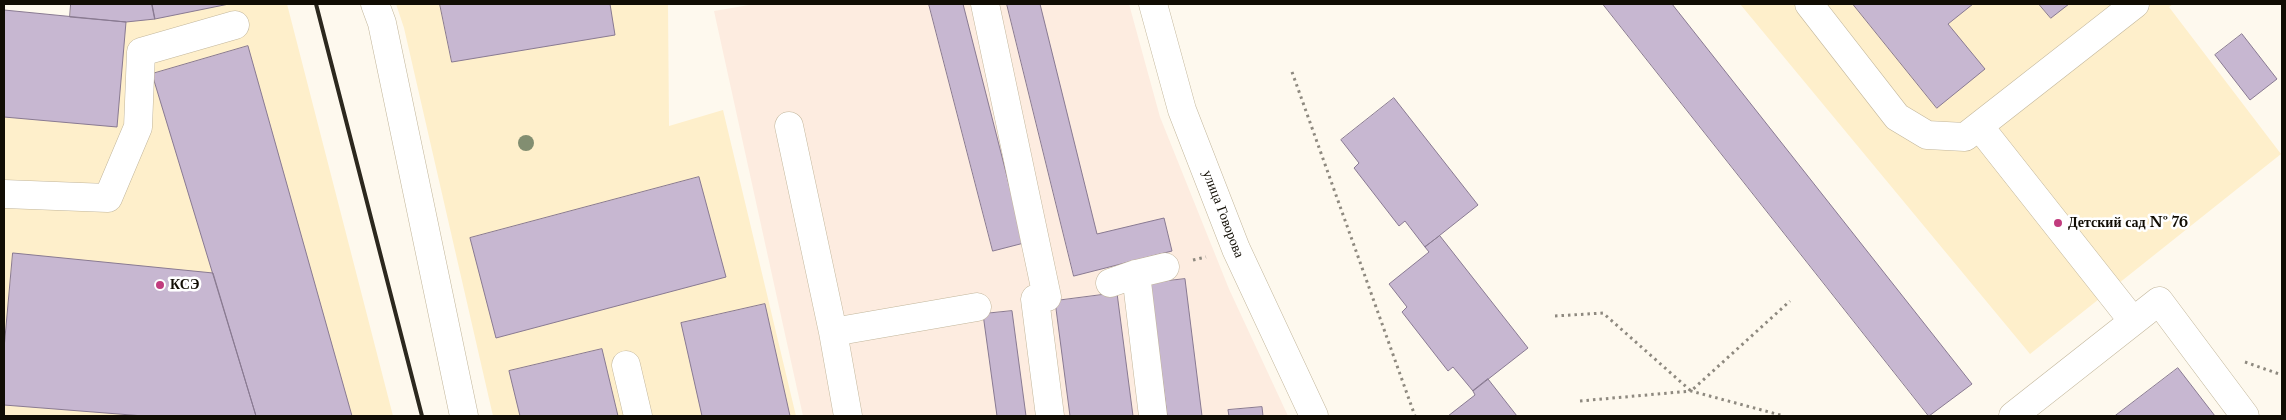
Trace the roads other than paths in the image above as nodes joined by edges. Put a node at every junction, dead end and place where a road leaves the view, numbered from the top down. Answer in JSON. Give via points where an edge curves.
{"nodes":[{"id":1,"x":375,"y":4,"type":"edge"},
{"id":2,"x":985,"y":4,"type":"edge"},
{"id":3,"x":1153,"y":4,"type":"edge"},
{"id":4,"x":1809,"y":4,"type":"edge"},
{"id":5,"x":2135,"y":4,"type":"edge"},
{"id":6,"x":235,"y":25,"type":"dead end"},
{"id":7,"x":789,"y":126,"type":"dead end"},
{"id":8,"x":1979,"y":126,"type":"junction"},
{"id":9,"x":4,"y":194,"type":"edge"},
{"id":10,"x":1164,"y":267,"type":"road end"},
{"id":11,"x":1136,"y":274,"type":"junction"},
{"id":12,"x":1110,"y":283,"type":"dead end"},
{"id":13,"x":977,"y":308,"type":"dead end"},
{"id":14,"x":2134,"y":322,"type":"junction"},
{"id":15,"x":833,"y":332,"type":"junction"},
{"id":16,"x":626,"y":365,"type":"dead end"},
{"id":17,"x":464,"y":416,"type":"edge"},
{"id":18,"x":638,"y":416,"type":"edge"},
{"id":19,"x":848,"y":416,"type":"edge"},
{"id":20,"x":1050,"y":416,"type":"edge"},
{"id":21,"x":1153,"y":416,"type":"edge"},
{"id":22,"x":1314,"y":416,"type":"edge"},
{"id":23,"x":2013,"y":416,"type":"edge"},
{"id":24,"x":2245,"y":416,"type":"edge"}],
"edges":[{"from":1,"to":17,"type":"street","via":[[382,23]]},
{"from":2,"to":20,"type":"street","via":[[1041,298]]},
{"from":3,"to":22,"type":"street","name":"улица Говорова","via":[[1182,110],[1236,249]]},
{"from":4,"to":8,"type":"street","via":[[1897,116],[1927,135],[1966,137]]},
{"from":5,"to":8,"type":"street"},
{"from":6,"to":9,"type":"street","via":[[141,52],[138,128],[108,198]]},
{"from":7,"to":15,"type":"street"},
{"from":8,"to":14,"type":"street"},
{"from":10,"to":11,"type":"street"},
{"from":11,"to":12,"type":"street"},
{"from":11,"to":21,"type":"street"},
{"from":13,"to":15,"type":"street"},
{"from":14,"to":23,"type":"street"},
{"from":14,"to":24,"type":"street","via":[[2159,301]]},
{"from":15,"to":19,"type":"street"},
{"from":16,"to":18,"type":"street"}]}
